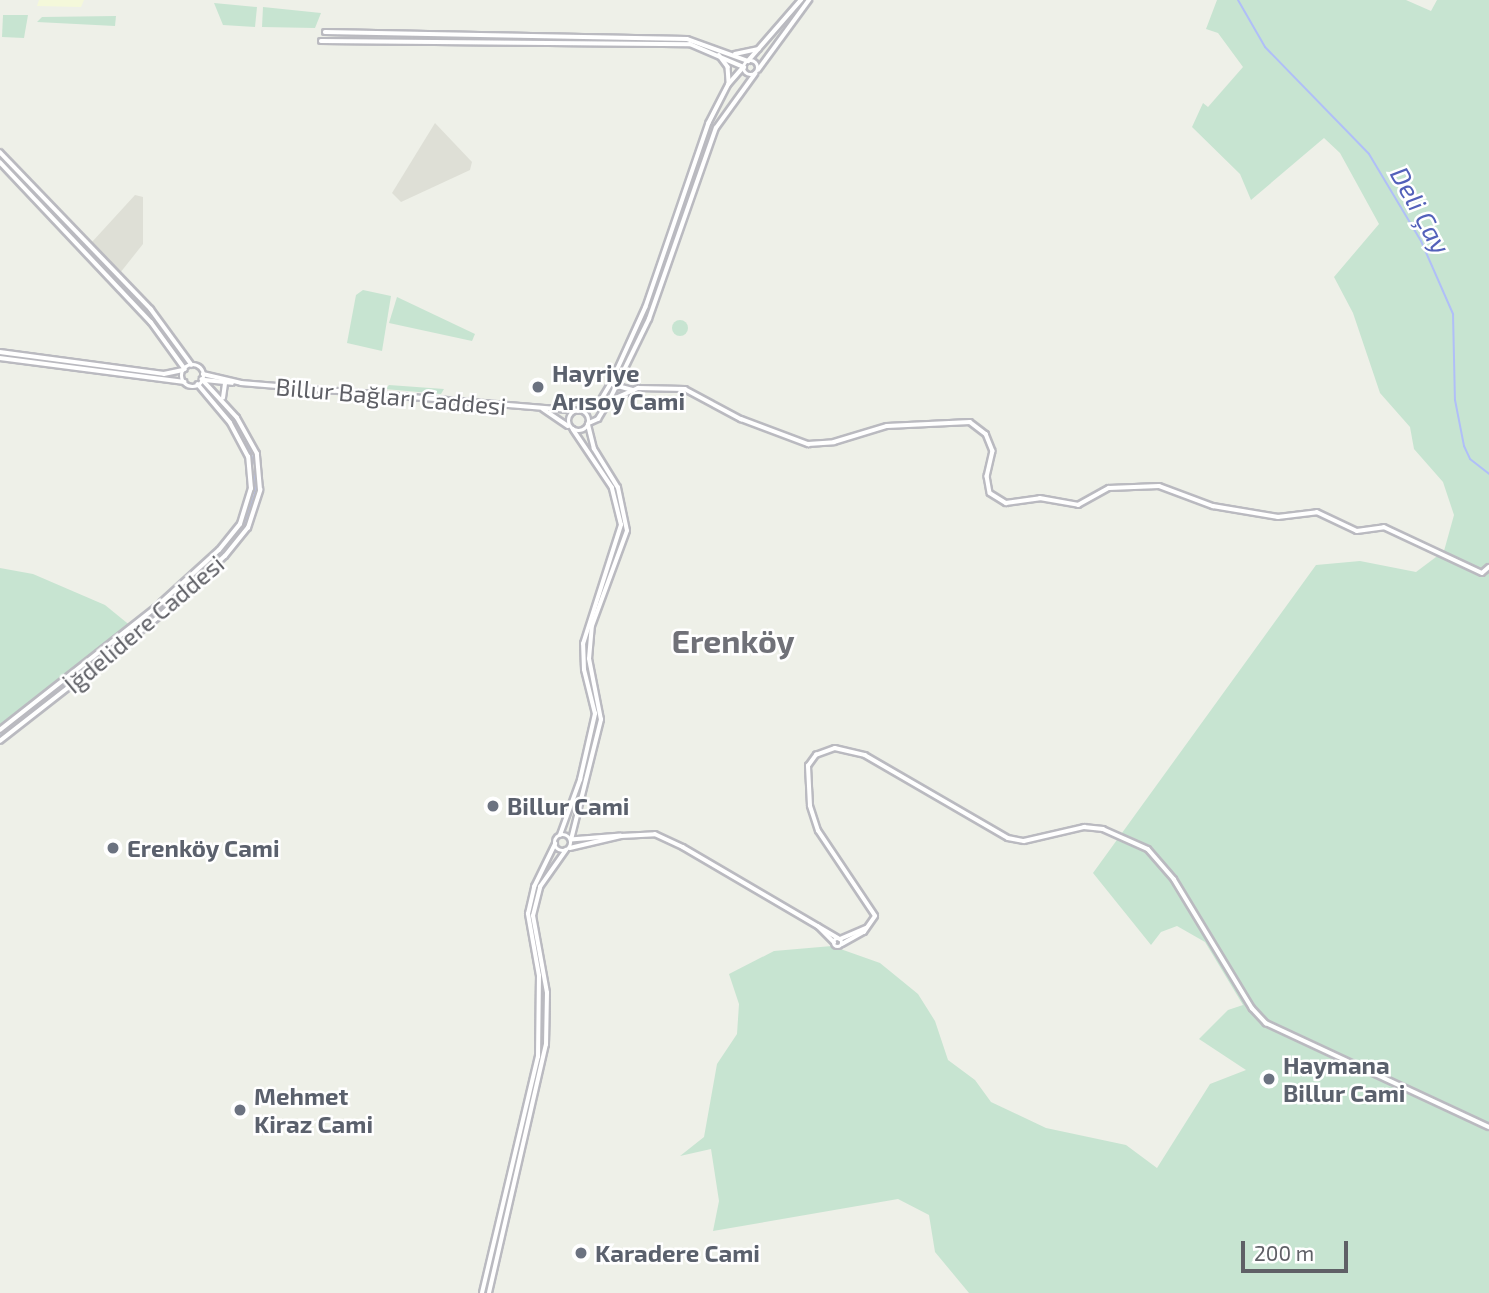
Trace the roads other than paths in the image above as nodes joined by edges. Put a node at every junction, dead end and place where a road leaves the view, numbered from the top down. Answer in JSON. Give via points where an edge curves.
{"nodes":[{"id":1,"x":801,"y":0,"type":"edge"},
{"id":2,"x":809,"y":0,"type":"edge"},
{"id":3,"x":324,"y":32,"type":"dead end"},
{"id":4,"x":321,"y":41,"type":"dead end"},
{"id":5,"x":765,"y":43,"type":"junction"},
{"id":6,"x":718,"y":54,"type":"junction"},
{"id":7,"x":729,"y":54,"type":"junction"},
{"id":8,"x":748,"y":61,"type":"junction"},
{"id":9,"x":744,"y":67,"type":"junction"},
{"id":10,"x":757,"y":72,"type":"junction"},
{"id":11,"x":729,"y":84,"type":"junction"},
{"id":12,"x":0,"y":152,"type":"edge"},
{"id":13,"x":0,"y":162,"type":"edge"},
{"id":14,"x":0,"y":355,"type":"edge"},
{"id":15,"x":180,"y":358,"type":"junction"},
{"id":16,"x":192,"y":365,"type":"junction"},
{"id":17,"x":184,"y":370,"type":"junction"},
{"id":18,"x":142,"y":373,"type":"junction"},
{"id":19,"x":172,"y":373,"type":"junction"},
{"id":20,"x":203,"y":378,"type":"junction"},
{"id":21,"x":184,"y":382,"type":"junction"},
{"id":22,"x":226,"y":383,"type":"junction"},
{"id":23,"x":241,"y":383,"type":"junction"},
{"id":24,"x":198,"y":385,"type":"junction"},
{"id":25,"x":614,"y":385,"type":"junction"},
{"id":26,"x":633,"y":390,"type":"junction"},
{"id":27,"x":223,"y":400,"type":"junction"},
{"id":28,"x":608,"y":401,"type":"junction"},
{"id":29,"x":228,"y":405,"type":"junction"},
{"id":30,"x":216,"y":406,"type":"junction"},
{"id":31,"x":542,"y":407,"type":"junction"},
{"id":32,"x":580,"y":411,"type":"junction"},
{"id":33,"x":589,"y":424,"type":"junction"},
{"id":34,"x":572,"y":429,"type":"junction"},
{"id":35,"x":1489,"y":567,"type":"edge"},
{"id":36,"x":0,"y":730,"type":"edge"},
{"id":37,"x":0,"y":741,"type":"edge"},
{"id":38,"x":560,"y":835,"type":"junction"},
{"id":39,"x":621,"y":836,"type":"junction"},
{"id":40,"x":571,"y":840,"type":"junction"},
{"id":41,"x":555,"y":844,"type":"junction"},
{"id":42,"x":568,"y":849,"type":"junction"},
{"id":43,"x":1489,"y":1127,"type":"edge"},
{"id":44,"x":482,"y":1293,"type":"edge"},
{"id":45,"x":489,"y":1293,"type":"edge"}],
"edges":[{"from":1,"to":5,"type":"street"},
{"from":2,"to":10,"type":"street"},
{"from":3,"to":7,"type":"street","via":[[687,39]]},
{"from":4,"to":6,"type":"street","via":[[657,43],[700,46]]},
{"from":5,"to":7,"type":"street","via":[[747,54]]},
{"from":5,"to":8,"type":"street"},
{"from":6,"to":9,"type":"street"},
{"from":6,"to":11,"type":"street","via":[[728,67]]},
{"from":7,"to":8,"type":"street"},
{"from":8,"to":9,"type":"street"},
{"from":8,"to":10,"type":"street","via":[[757,64]]},
{"from":9,"to":10,"type":"street","via":[[746,73]]},
{"from":9,"to":11,"type":"street"},
{"from":10,"to":25,"type":"street","via":[[716,128],[659,294]]},
{"from":11,"to":25,"type":"street","via":[[709,123]]},
{"from":12,"to":16,"type":"street","via":[[157,316]]},
{"from":13,"to":15,"type":"street"},
{"from":14,"to":18,"type":"street"},
{"from":15,"to":17,"type":"street"},
{"from":15,"to":19,"type":"street"},
{"from":16,"to":17,"type":"street"},
{"from":16,"to":20,"type":"street","name":"İğdelidere Caddesi"},
{"from":17,"to":19,"type":"street"},
{"from":17,"to":21,"type":"street"},
{"from":18,"to":19,"type":"street"},
{"from":18,"to":21,"type":"street"},
{"from":20,"to":22,"type":"street"},
{"from":20,"to":23,"type":"street"},
{"from":20,"to":24,"type":"street"},
{"from":20,"to":27,"type":"street","name":"İğdelidere Caddesi"},
{"from":21,"to":24,"type":"street"},
{"from":22,"to":23,"type":"street"},
{"from":22,"to":27,"type":"street","via":[[221,388]]},
{"from":23,"to":31,"type":"street","name":"Billur Bağları Caddesi"},
{"from":24,"to":30,"type":"street","name":"İğdelidere Caddesi"},
{"from":25,"to":26,"type":"street"},
{"from":25,"to":28,"type":"street"},
{"from":25,"to":32,"type":"street","via":[[599,404]]},
{"from":26,"to":28,"type":"street"},
{"from":26,"to":35,"type":"street","via":[[685,389],[741,419],[808,444],[834,442],[878,428],[970,422],[986,434],[993,452],[988,487],[1006,503],[1040,498],[1078,505],[1109,488],[1159,486],[1213,506],[1278,517],[1317,512],[1357,531],[1384,527],[1482,573]]},
{"from":27,"to":29,"type":"street","name":"İğdelidere Caddesi"},
{"from":28,"to":33,"type":"street","via":[[598,419]]},
{"from":29,"to":30,"type":"street"},
{"from":29,"to":37,"type":"street","name":"İğdelidere Caddesi","via":[[252,442],[260,468],[258,501],[244,534],[150,625]]},
{"from":30,"to":36,"type":"street","name":"İğdelidere Caddesi","via":[[242,442],[250,463],[250,496],[237,529],[144,618]]},
{"from":31,"to":32,"type":"street","name":"Billur Bağları Caddesi"},
{"from":31,"to":34,"type":"street"},
{"from":32,"to":33,"type":"street"},
{"from":32,"to":34,"type":"street","via":[[569,417]]},
{"from":33,"to":34,"type":"street","via":[[582,431]]},
{"from":33,"to":40,"type":"street","via":[[594,449],[618,488],[627,531],[592,626],[589,659],[601,720]]},
{"from":34,"to":38,"type":"street","via":[[612,488],[621,525],[583,644],[595,714],[580,780]]},
{"from":38,"to":40,"type":"street"},
{"from":38,"to":41,"type":"street"},
{"from":39,"to":40,"type":"street"},
{"from":39,"to":42,"type":"street"},
{"from":39,"to":43,"type":"street","via":[[655,834],[838,941],[866,928],[874,919],[873,910],[835,859],[810,806],[808,766],[816,755],[830,749],[865,755],[1008,838],[1024,841],[1084,827],[1103,829],[1148,849],[1174,879],[1247,1000],[1266,1023]]},
{"from":40,"to":42,"type":"street"},
{"from":41,"to":42,"type":"street"},
{"from":41,"to":44,"type":"street","via":[[534,887],[528,914],[539,976],[538,1057]]},
{"from":42,"to":45,"type":"street","via":[[540,887],[534,908],[547,993],[546,1045]]}]}
